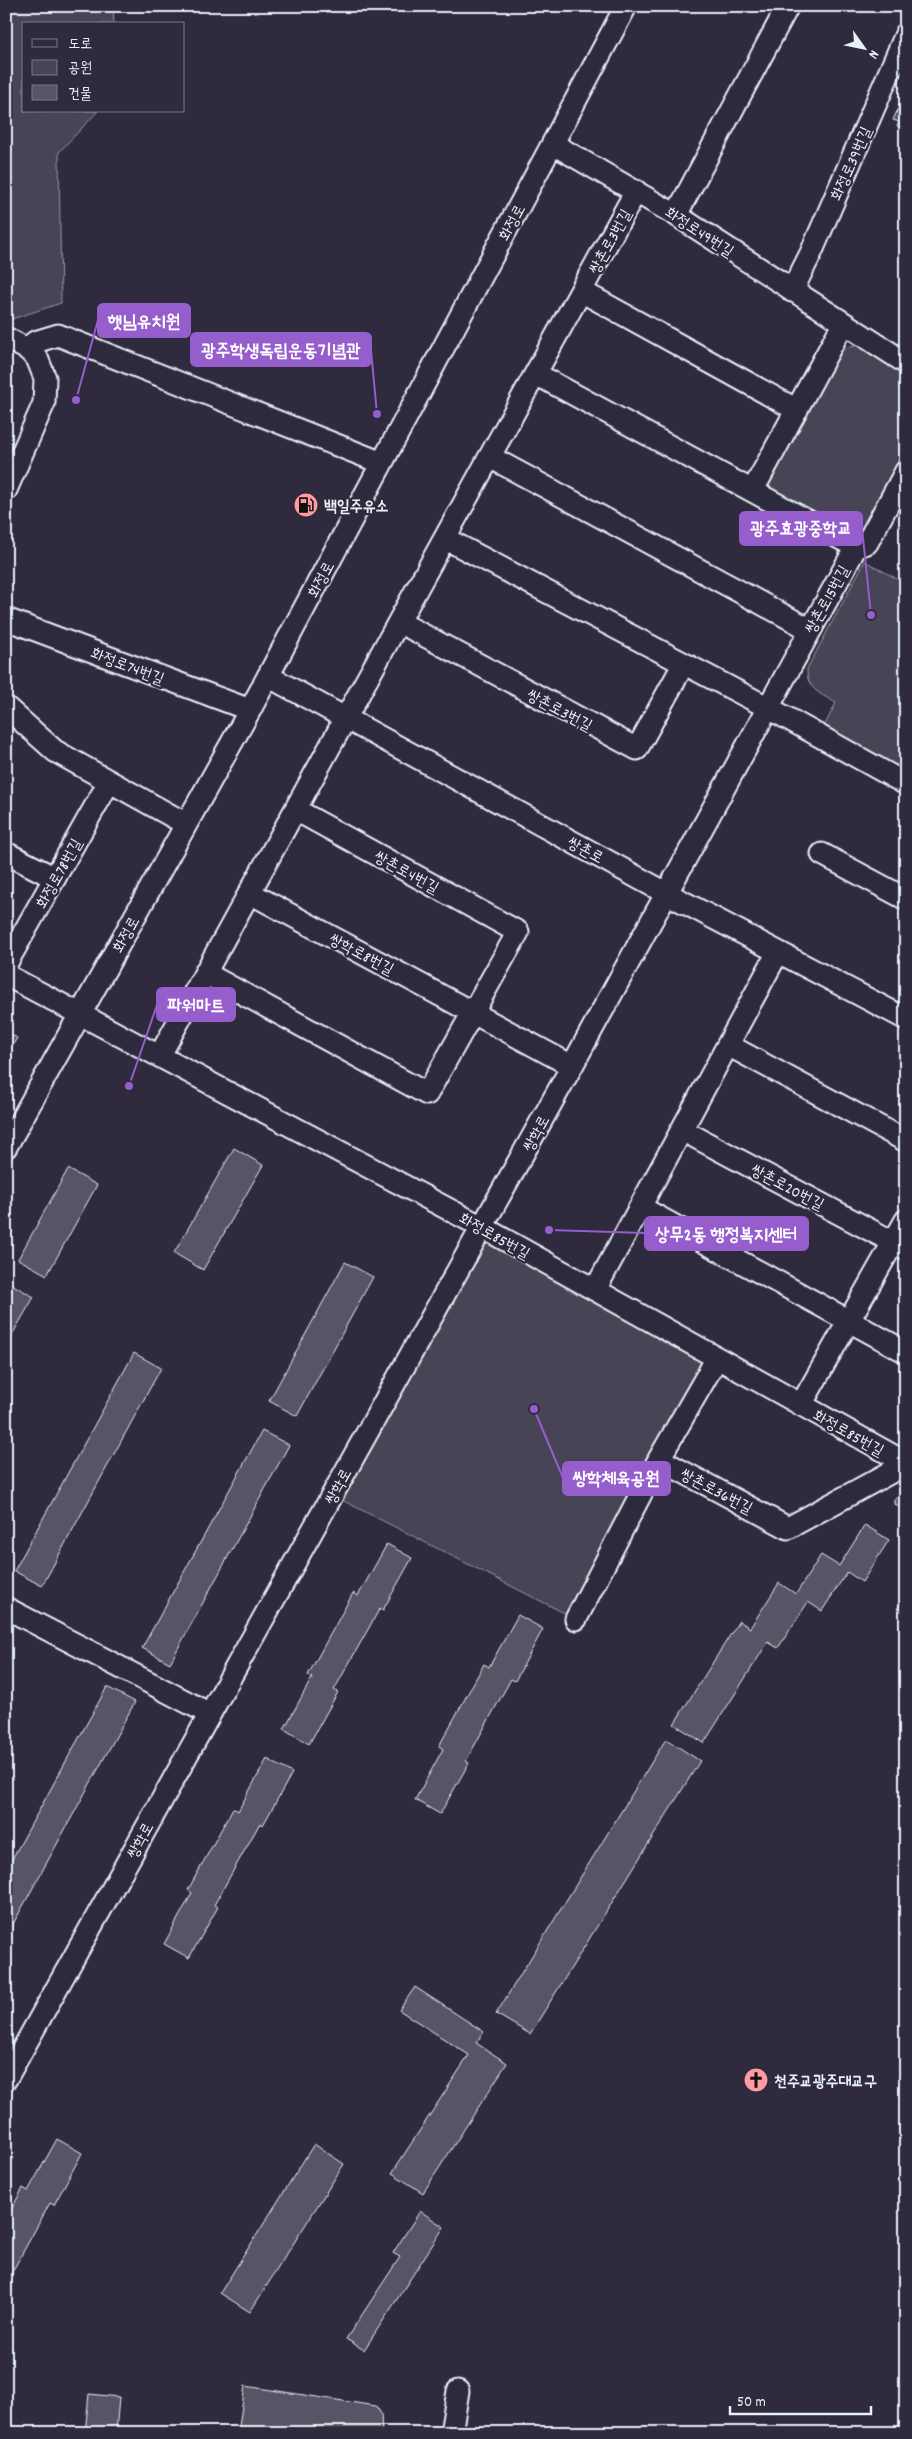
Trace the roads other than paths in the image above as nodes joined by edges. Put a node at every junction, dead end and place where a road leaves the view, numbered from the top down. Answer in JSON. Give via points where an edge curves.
{"nodes":[{"id":1,"x":626,"y":6,"type":"edge"},
{"id":2,"x":788,"y":6,"type":"edge"},
{"id":3,"x":906,"y":34,"type":"edge"},
{"id":4,"x":553,"y":144,"type":"junction"},
{"id":5,"x":636,"y":191,"type":"junction"},
{"id":6,"x":676,"y":215,"type":"junction"},
{"id":7,"x":581,"y":291,"type":"junction"},
{"id":8,"x":792,"y":291,"type":"junction"},
{"id":9,"x":843,"y":324,"type":"junction"},
{"id":10,"x":6,"y":338,"type":"edge"},
{"id":11,"x":27,"y":349,"type":"junction"},
{"id":12,"x":906,"y":363,"type":"edge"},
{"id":13,"x":536,"y":374,"type":"junction"},
{"id":14,"x":797,"y":410,"type":"junction"},
{"id":15,"x":490,"y":457,"type":"junction"},
{"id":16,"x":382,"y":463,"type":"junction"},
{"id":17,"x":906,"y":471,"type":"edge"},
{"id":18,"x":6,"y":490,"type":"edge"},
{"id":19,"x":753,"y":490,"type":"junction"},
{"id":20,"x":446,"y":539,"type":"junction"},
{"id":21,"x":856,"y":547,"type":"junction"},
{"id":22,"x":6,"y":619,"type":"edge"},
{"id":23,"x":399,"y":622,"type":"junction"},
{"id":24,"x":809,"y":629,"type":"junction"},
{"id":25,"x":683,"y":665,"type":"junction"},
{"id":26,"x":268,"y":676,"type":"junction"},
{"id":27,"x":6,"y":707,"type":"edge"},
{"id":28,"x":767,"y":707,"type":"junction"},
{"id":29,"x":250,"y":710,"type":"junction"},
{"id":30,"x":347,"y":718,"type":"junction"},
{"id":31,"x":109,"y":782,"type":"junction"},
{"id":32,"x":906,"y":784,"type":"edge"},
{"id":33,"x":296,"y":810,"type":"junction"},
{"id":34,"x":186,"y":824,"type":"junction"},
{"id":35,"x":6,"y":853,"type":"edge"},
{"id":36,"x":822,"y":854,"type":"dead end"},
{"id":37,"x":54,"y":878,"type":"junction"},
{"id":38,"x":250,"y":893,"type":"junction"},
{"id":39,"x":666,"y":893,"type":"junction"},
{"id":40,"x":906,"y":899,"type":"edge"},
{"id":41,"x":778,"y":952,"type":"junction"},
{"id":42,"x":6,"y":964,"type":"edge"},
{"id":43,"x":205,"y":973,"type":"junction"},
{"id":44,"x":6,"y":975,"type":"edge"},
{"id":45,"x":473,"y":1013,"type":"junction"},
{"id":46,"x":81,"y":1014,"type":"junction"},
{"id":47,"x":906,"y":1019,"type":"edge"},
{"id":48,"x":728,"y":1045,"type":"junction"},
{"id":49,"x":160,"y":1056,"type":"junction"},
{"id":50,"x":572,"y":1066,"type":"junction"},
{"id":51,"x":682,"y":1130,"type":"junction"},
{"id":52,"x":906,"y":1141,"type":"edge"},
{"id":53,"x":6,"y":1147,"type":"edge"},
{"id":54,"x":640,"y":1208,"type":"junction"},
{"id":55,"x":906,"y":1220,"type":"edge"},
{"id":56,"x":482,"y":1227,"type":"junction"},
{"id":57,"x":900,"y":1246,"type":"edge"},
{"id":58,"x":595,"y":1290,"type":"junction"},
{"id":59,"x":849,"y":1321,"type":"junction"},
{"id":60,"x":906,"y":1352,"type":"edge"},
{"id":61,"x":717,"y":1358,"type":"junction"},
{"id":62,"x":801,"y":1405,"type":"junction"},
{"id":63,"x":659,"y":1460,"type":"junction"},
{"id":64,"x":906,"y":1464,"type":"edge"},
{"id":65,"x":6,"y":1608,"type":"edge"},
{"id":66,"x":576,"y":1619,"type":"dead end"},
{"id":67,"x":210,"y":1714,"type":"junction"},
{"id":68,"x":12,"y":2057,"type":"edge"},
{"id":69,"x":6,"y":2079,"type":"edge"},
{"id":70,"x":458,"y":2391,"type":"dead end"},
{"id":71,"x":452,"y":2433,"type":"edge"}],
"edges":[{"from":1,"to":4,"type":"street","name":"화정로"},
{"from":2,"to":6,"type":"street"},
{"from":3,"to":8,"type":"street","name":"화정로39번길"},
{"from":4,"to":5,"type":"street","name":"화정로49번길"},
{"from":4,"to":16,"type":"street","name":"화정로"},
{"from":5,"to":6,"type":"street","name":"화정로49번길"},
{"from":5,"to":7,"type":"street","name":"쌍촌로3번길"},
{"from":6,"to":8,"type":"street","name":"화정로49번길"},
{"from":7,"to":13,"type":"street","name":"쌍촌로3번길"},
{"from":7,"to":14,"type":"street","name":"쌍촌로3번길"},
{"from":8,"to":9,"type":"street","name":"화정로49번길"},
{"from":9,"to":12,"type":"street","name":"화정로49번길"},
{"from":9,"to":14,"type":"street"},
{"from":10,"to":11,"type":"street"},
{"from":11,"to":16,"type":"street","via":[[35,342],[58,335]]},
{"from":11,"to":18,"type":"street","via":[[37,358],[45,378],[44,403]]},
{"from":13,"to":15,"type":"street","name":"쌍촌로3번길"},
{"from":13,"to":19,"type":"street"},
{"from":14,"to":19,"type":"street"},
{"from":15,"to":20,"type":"street","name":"쌍촌로3번길"},
{"from":15,"to":24,"type":"street"},
{"from":16,"to":26,"type":"street","name":"화정로"},
{"from":17,"to":21,"type":"street","name":"쌍촌로15번길","via":[[867,543]]},
{"from":19,"to":21,"type":"street"},
{"from":20,"to":23,"type":"street","name":"쌍촌로3번길"},
{"from":20,"to":25,"type":"street"},
{"from":21,"to":24,"type":"street","name":"쌍촌로15번길"},
{"from":22,"to":29,"type":"street","name":"화정로74번길"},
{"from":23,"to":25,"type":"street","name":"쌍촌로3번길","via":[[636,749]]},
{"from":23,"to":30,"type":"street","name":"쌍촌로3번길"},
{"from":24,"to":28,"type":"street","name":"쌍촌로15번길"},
{"from":25,"to":28,"type":"street"},
{"from":26,"to":29,"type":"street","name":"화정로"},
{"from":26,"to":30,"type":"street","name":"쌍촌로"},
{"from":27,"to":31,"type":"street","via":[[56,751]]},
{"from":28,"to":32,"type":"street"},
{"from":28,"to":39,"type":"street","name":"쌍촌로15번길"},
{"from":29,"to":34,"type":"street","name":"화정로"},
{"from":30,"to":33,"type":"street"},
{"from":30,"to":39,"type":"street","name":"쌍촌로"},
{"from":31,"to":34,"type":"street"},
{"from":31,"to":37,"type":"street","name":"화정로78번길"},
{"from":33,"to":38,"type":"street"},
{"from":33,"to":45,"type":"street","name":"쌍촌로4번길","via":[[518,932]]},
{"from":34,"to":46,"type":"street","name":"화정로"},
{"from":35,"to":37,"type":"street"},
{"from":36,"to":40,"type":"street"},
{"from":37,"to":42,"type":"street","name":"화정로78번길"},
{"from":38,"to":43,"type":"street"},
{"from":38,"to":45,"type":"street","name":"쌍학로8번길"},
{"from":39,"to":41,"type":"street","name":"쌍촌로"},
{"from":39,"to":50,"type":"street","name":"쌍학로"},
{"from":41,"to":47,"type":"street","name":"쌍촌로"},
{"from":41,"to":48,"type":"street"},
{"from":43,"to":45,"type":"street","via":[[427,1094]]},
{"from":43,"to":49,"type":"street"},
{"from":44,"to":46,"type":"street","name":"화정로85번길"},
{"from":45,"to":50,"type":"street","name":"쌍학로8번길"},
{"from":46,"to":49,"type":"street","name":"화정로85번길"},
{"from":46,"to":53,"type":"street","name":"화정로"},
{"from":48,"to":51,"type":"street"},
{"from":48,"to":52,"type":"street"},
{"from":49,"to":56,"type":"street","name":"화정로85번길"},
{"from":50,"to":56,"type":"street","name":"쌍학로"},
{"from":51,"to":54,"type":"street"},
{"from":51,"to":57,"type":"street","name":"쌍촌로20번길"},
{"from":54,"to":58,"type":"street"},
{"from":54,"to":59,"type":"street"},
{"from":55,"to":57,"type":"street"},
{"from":56,"to":58,"type":"street","name":"화정로85번길"},
{"from":56,"to":67,"type":"street","name":"쌍학로"},
{"from":57,"to":59,"type":"street"},
{"from":58,"to":61,"type":"street","name":"화정로85번길"},
{"from":59,"to":60,"type":"street"},
{"from":59,"to":62,"type":"street"},
{"from":61,"to":62,"type":"street","name":"화정로85번길"},
{"from":61,"to":63,"type":"street"},
{"from":62,"to":64,"type":"street","name":"화정로85번길"},
{"from":63,"to":64,"type":"street","name":"쌍촌로36번길","via":[[788,1528]]},
{"from":63,"to":66,"type":"street"},
{"from":65,"to":67,"type":"street"},
{"from":67,"to":68,"type":"street","name":"쌍학로"},
{"from":68,"to":69,"type":"street","name":"쌍학로"},
{"from":70,"to":71,"type":"street"}]}
